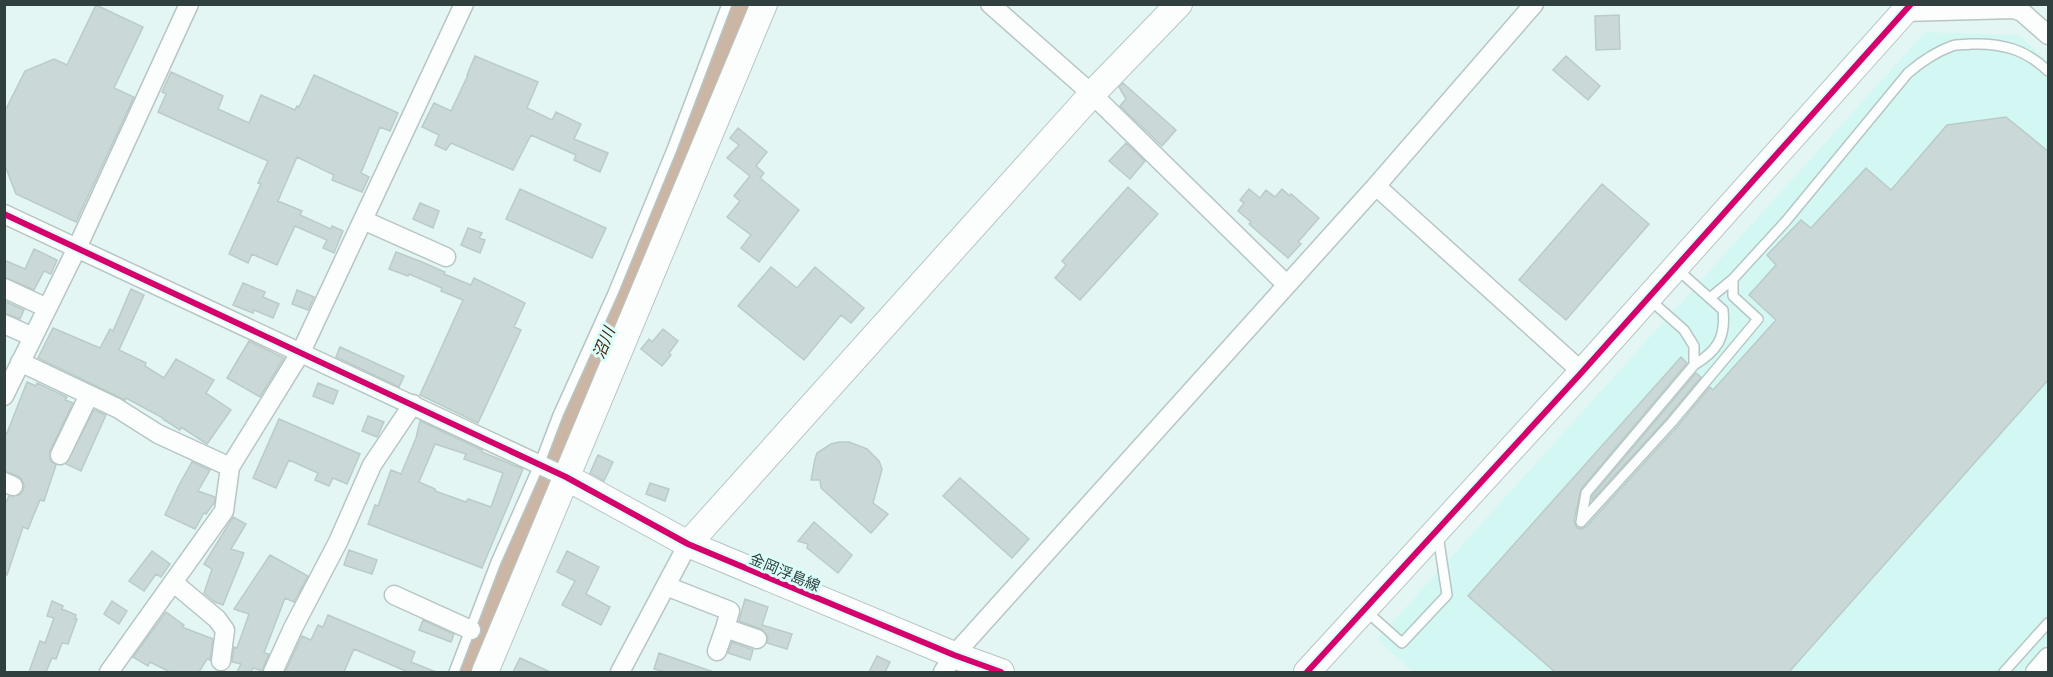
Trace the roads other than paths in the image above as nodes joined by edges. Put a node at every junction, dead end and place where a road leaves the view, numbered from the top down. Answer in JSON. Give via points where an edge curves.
{"nodes":[{"id":1,"x":189,"y":4,"type":"edge"},
{"id":2,"x":464,"y":4,"type":"edge"},
{"id":3,"x":727,"y":4,"type":"edge"},
{"id":4,"x":764,"y":4,"type":"edge"},
{"id":5,"x":990,"y":4,"type":"edge"},
{"id":6,"x":1179,"y":4,"type":"edge"},
{"id":7,"x":1534,"y":4,"type":"edge"},
{"id":8,"x":1907,"y":8,"type":"edge"},
{"id":9,"x":2049,"y":35,"type":"edge"},
{"id":10,"x":2049,"y":71,"type":"edge"},
{"id":11,"x":1092,"y":94,"type":"junction"},
{"id":12,"x":1376,"y":186,"type":"junction"},
{"id":13,"x":4,"y":214,"type":"edge"},
{"id":14,"x":363,"y":220,"type":"junction"},
{"id":15,"x":77,"y":248,"type":"junction"},
{"id":16,"x":446,"y":257,"type":"dead end"},
{"id":17,"x":1675,"y":267,"type":"junction"},
{"id":18,"x":1733,"y":279,"type":"junction"},
{"id":19,"x":1287,"y":284,"type":"junction"},
{"id":20,"x":4,"y":288,"type":"edge"},
{"id":21,"x":1647,"y":298,"type":"junction"},
{"id":22,"x":1710,"y":298,"type":"junction"},
{"id":23,"x":47,"y":308,"type":"junction"},
{"id":24,"x":4,"y":324,"type":"edge"},
{"id":25,"x":33,"y":337,"type":"junction"},
{"id":26,"x":301,"y":352,"type":"junction"},
{"id":27,"x":20,"y":362,"type":"junction"},
{"id":28,"x":1694,"y":365,"type":"junction"},
{"id":29,"x":1582,"y":372,"type":"junction"},
{"id":30,"x":89,"y":395,"type":"junction"},
{"id":31,"x":4,"y":396,"type":"edge"},
{"id":32,"x":413,"y":404,"type":"junction"},
{"id":33,"x":60,"y":456,"type":"dead end"},
{"id":34,"x":539,"y":465,"type":"junction"},
{"id":35,"x":230,"y":467,"type":"junction"},
{"id":36,"x":566,"y":477,"type":"junction"},
{"id":37,"x":1437,"y":531,"type":"junction"},
{"id":38,"x":688,"y":544,"type":"junction"},
{"id":39,"x":174,"y":583,"type":"junction"},
{"id":40,"x":666,"y":586,"type":"junction"},
{"id":41,"x":394,"y":595,"type":"dead end"},
{"id":42,"x":1365,"y":610,"type":"junction"},
{"id":43,"x":2049,"y":623,"type":"edge"},
{"id":44,"x":724,"y":628,"type":"junction"},
{"id":45,"x":471,"y":630,"type":"junction"},
{"id":46,"x":757,"y":639,"type":"dead end"},
{"id":47,"x":717,"y":651,"type":"dead end"},
{"id":48,"x":2049,"y":657,"type":"edge"},
{"id":49,"x":222,"y":661,"type":"dead end"},
{"id":50,"x":948,"y":664,"type":"edge"},
{"id":51,"x":109,"y":672,"type":"edge"},
{"id":52,"x":273,"y":672,"type":"edge"},
{"id":53,"x":454,"y":672,"type":"edge"},
{"id":54,"x":486,"y":672,"type":"edge"},
{"id":55,"x":620,"y":672,"type":"edge"},
{"id":56,"x":1001,"y":672,"type":"edge"},
{"id":57,"x":1307,"y":672,"type":"edge"},
{"id":58,"x":2004,"y":672,"type":"edge"},
{"id":59,"x":2035,"y":672,"type":"edge"}],
"edges":[{"from":1,"to":15,"type":"street"},
{"from":2,"to":14,"type":"street"},
{"from":3,"to":34,"type":"lane","via":[[663,171]]},
{"from":4,"to":36,"type":"street"},
{"from":5,"to":11,"type":"street"},
{"from":6,"to":11,"type":"street"},
{"from":7,"to":12,"type":"street"},
{"from":8,"to":9,"type":"street","via":[[2014,9]]},
{"from":8,"to":17,"type":"street"},
{"from":10,"to":18,"type":"lane","via":[[2014,48],[1988,44],[1954,45],[1928,57],[1908,73]]},
{"from":11,"to":19,"type":"street"},
{"from":11,"to":38,"type":"street"},
{"from":12,"to":19,"type":"street"},
{"from":12,"to":29,"type":"street"},
{"from":13,"to":15,"type":"street"},
{"from":14,"to":16,"type":"street"},
{"from":14,"to":26,"type":"street"},
{"from":15,"to":23,"type":"street"},
{"from":15,"to":26,"type":"street"},
{"from":17,"to":21,"type":"street"},
{"from":17,"to":22,"type":"lane"},
{"from":18,"to":22,"type":"lane"},
{"from":18,"to":28,"type":"lane","via":[[1733,296],[1758,319],[1581,522],[1586,493]]},
{"from":19,"to":50,"type":"street"},
{"from":20,"to":23,"type":"street"},
{"from":21,"to":28,"type":"lane","via":[[1684,330],[1694,346]]},
{"from":21,"to":29,"type":"street"},
{"from":22,"to":28,"type":"lane","via":[[1723,310],[1725,327],[1708,357]]},
{"from":23,"to":25,"type":"street"},
{"from":24,"to":25,"type":"street"},
{"from":25,"to":27,"type":"street"},
{"from":26,"to":32,"type":"street"},
{"from":26,"to":35,"type":"street"},
{"from":27,"to":30,"type":"street"},
{"from":27,"to":31,"type":"street"},
{"from":29,"to":37,"type":"street"},
{"from":30,"to":33,"type":"street"},
{"from":30,"to":35,"type":"street","via":[[158,434]]},
{"from":32,"to":34,"type":"street"},
{"from":32,"to":52,"type":"street","via":[[372,465]]},
{"from":34,"to":36,"type":"street"},
{"from":34,"to":45,"type":"lane"},
{"from":35,"to":39,"type":"street","via":[[224,511]]},
{"from":36,"to":38,"type":"street","name":"金岡浮島線"},
{"from":36,"to":54,"type":"street"},
{"from":37,"to":42,"type":"street"},
{"from":37,"to":42,"type":"lane","via":[[1447,595],[1402,643]]},
{"from":38,"to":40,"type":"street"},
{"from":38,"to":50,"type":"street","name":"金岡浮島線"},
{"from":39,"to":49,"type":"street","via":[[225,630]]},
{"from":39,"to":51,"type":"street"},
{"from":40,"to":44,"type":"street","via":[[730,611]]},
{"from":40,"to":55,"type":"street"},
{"from":41,"to":45,"type":"street"},
{"from":42,"to":57,"type":"street"},
{"from":43,"to":58,"type":"lane"},
{"from":44,"to":46,"type":"street"},
{"from":44,"to":47,"type":"street"},
{"from":45,"to":53,"type":"lane"},
{"from":48,"to":59,"type":"street"},
{"from":50,"to":56,"type":"street","name":"金岡浮島線"}]}
